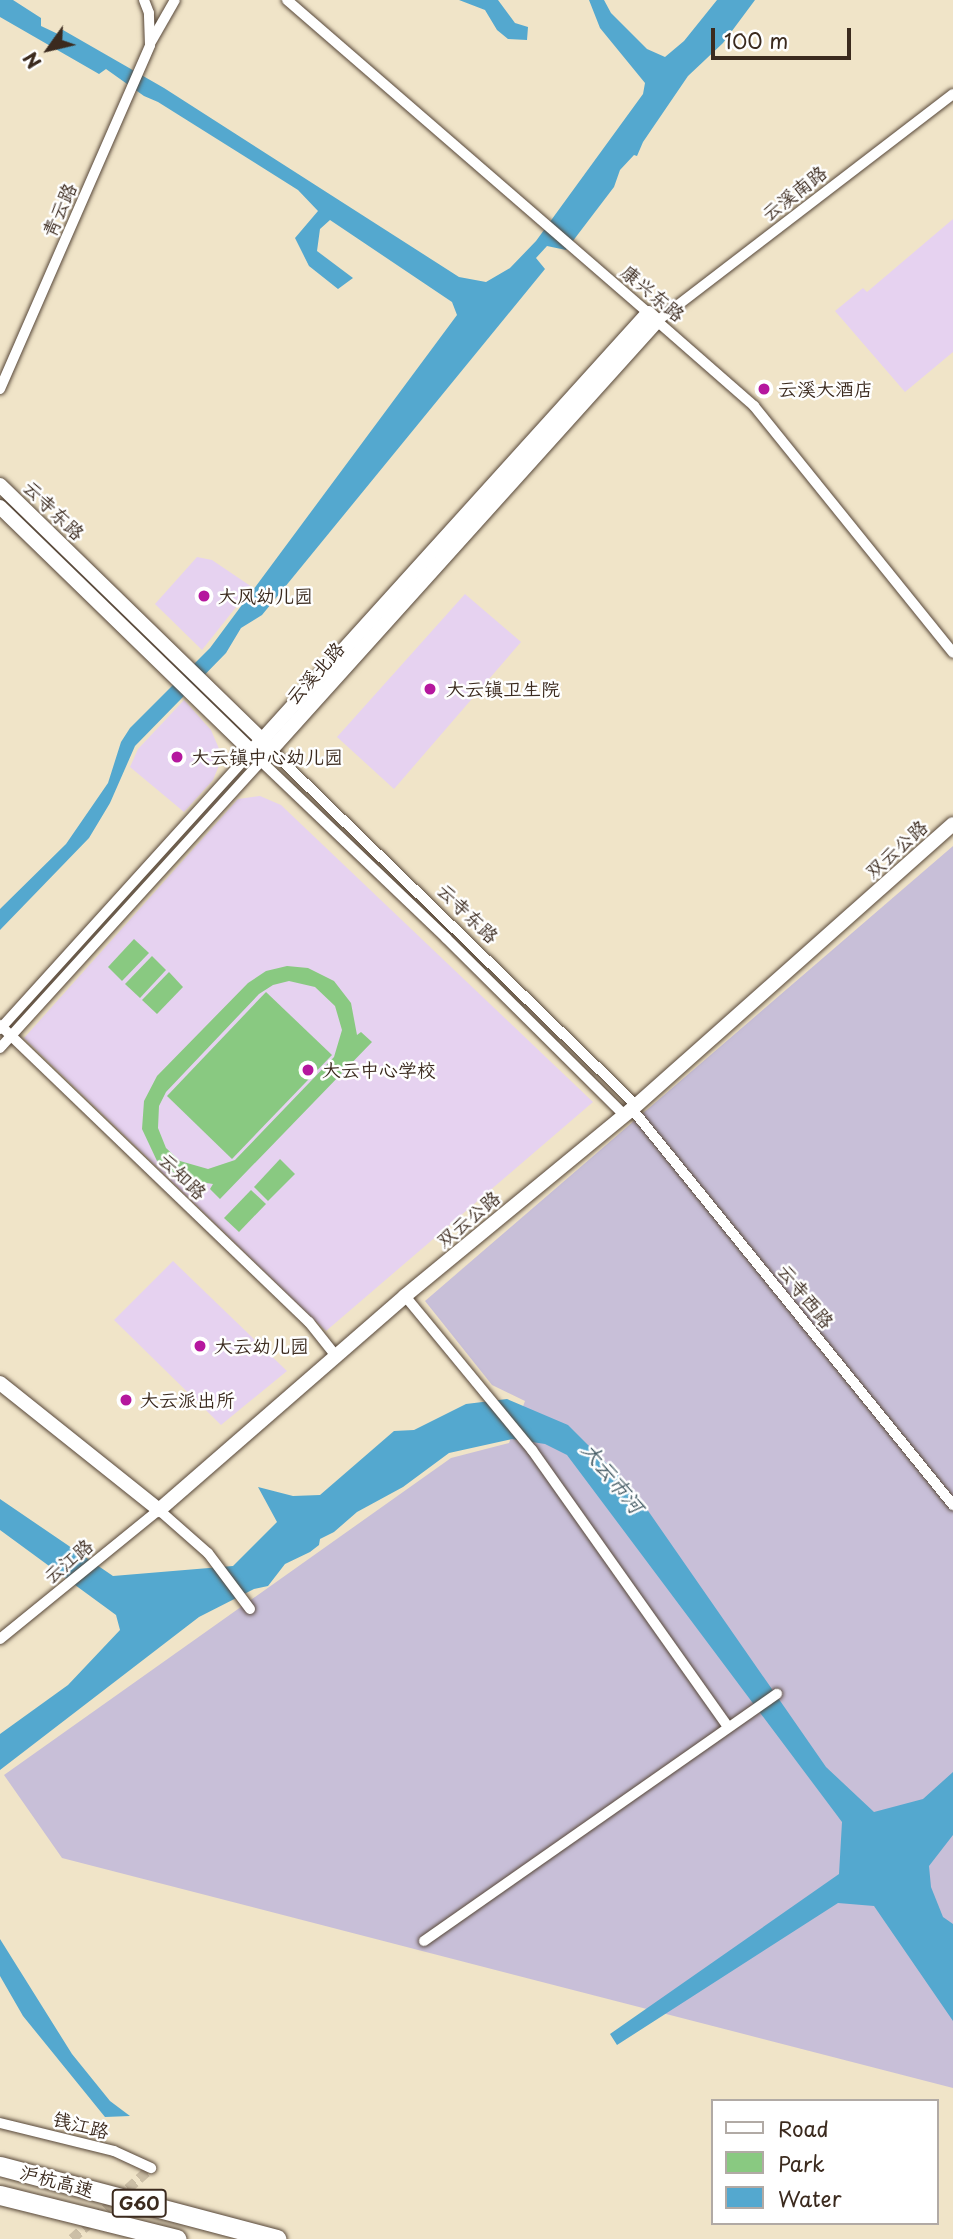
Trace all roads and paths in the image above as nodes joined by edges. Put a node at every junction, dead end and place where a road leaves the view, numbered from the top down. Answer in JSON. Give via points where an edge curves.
{"nodes":[{"id":1,"x":144,"y":0,"type":"edge"},
{"id":2,"x":175,"y":0,"type":"edge"},
{"id":3,"x":287,"y":0,"type":"edge"},
{"id":4,"x":150,"y":45,"type":"junction"},
{"id":5,"x":953,"y":94,"type":"edge"},
{"id":6,"x":652,"y":317,"type":"junction"},
{"id":7,"x":0,"y":389,"type":"edge"},
{"id":8,"x":0,"y":485,"type":"edge"},
{"id":9,"x":0,"y":507,"type":"edge"},
{"id":10,"x":953,"y":653,"type":"edge"},
{"id":11,"x":262,"y":750,"type":"junction"},
{"id":12,"x":953,"y":824,"type":"edge"},
{"id":13,"x":1,"y":1027,"type":"edge"},
{"id":14,"x":12,"y":1035,"type":"junction"},
{"id":15,"x":0,"y":1048,"type":"edge"},
{"id":16,"x":631,"y":1110,"type":"junction"},
{"id":17,"x":405,"y":1296,"type":"junction"},
{"id":18,"x":336,"y":1356,"type":"junction"},
{"id":19,"x":0,"y":1383,"type":"edge"},
{"id":20,"x":953,"y":1505,"type":"edge"},
{"id":21,"x":159,"y":1510,"type":"junction"},
{"id":22,"x":250,"y":1609,"type":"dead end"},
{"id":23,"x":0,"y":1639,"type":"edge"},
{"id":24,"x":777,"y":1694,"type":"dead end"},
{"id":25,"x":728,"y":1727,"type":"junction"},
{"id":26,"x":424,"y":1941,"type":"dead end"},
{"id":27,"x":0,"y":2123,"type":"edge"},
{"id":28,"x":0,"y":2166,"type":"edge"},
{"id":29,"x":151,"y":2168,"type":"dead end"},
{"id":30,"x":0,"y":2195,"type":"edge"},
{"id":31,"x":177,"y":2239,"type":"edge"},
{"id":32,"x":277,"y":2239,"type":"edge"}],
"edges":[{"from":1,"to":4,"type":"street","name":"青云路"},
{"from":2,"to":4,"type":"street","name":"青云路"},
{"from":3,"to":6,"type":"street","name":"康兴东路"},
{"from":4,"to":7,"type":"street","name":"青云路"},
{"from":5,"to":6,"type":"street","name":"云溪南路"},
{"from":6,"to":10,"type":"street","name":"康兴东路","via":[[754,406]]},
{"from":6,"to":11,"type":"street","name":"云溪北路"},
{"from":8,"to":11,"type":"street","name":"云寺东路","via":[[208,685]]},
{"from":9,"to":11,"type":"street","name":"云寺东路","via":[[197,697]]},
{"from":11,"to":13,"type":"street","name":"云溪北路"},
{"from":11,"to":14,"type":"street","name":"云溪北路"},
{"from":11,"to":16,"type":"street","name":"云寺东路"},
{"from":12,"to":16,"type":"street","name":"双云公路"},
{"from":13,"to":14,"type":"street","name":"云知路"},
{"from":14,"to":15,"type":"street","name":"云溪北路"},
{"from":14,"to":18,"type":"street","name":"云知路","via":[[309,1322]]},
{"from":16,"to":17,"type":"street","name":"双云公路"},
{"from":16,"to":20,"type":"street","name":"云寺西路"},
{"from":17,"to":18,"type":"street","name":"双云公路"},
{"from":17,"to":25,"type":"street","via":[[532,1450]]},
{"from":18,"to":21,"type":"street","name":"双云公路"},
{"from":19,"to":21,"type":"street"},
{"from":21,"to":22,"type":"street","via":[[208,1553]]},
{"from":21,"to":23,"type":"street","name":"云江路"},
{"from":24,"to":25,"type":"street"},
{"from":25,"to":26,"type":"street"},
{"from":27,"to":29,"type":"street","name":"钱江路","via":[[114,2151]]},
{"from":28,"to":32,"type":"highway","name":"沪杭高速","number":"G60"},
{"from":30,"to":31,"type":"highway","name":"沪杭高速","number":"G60"}]}
